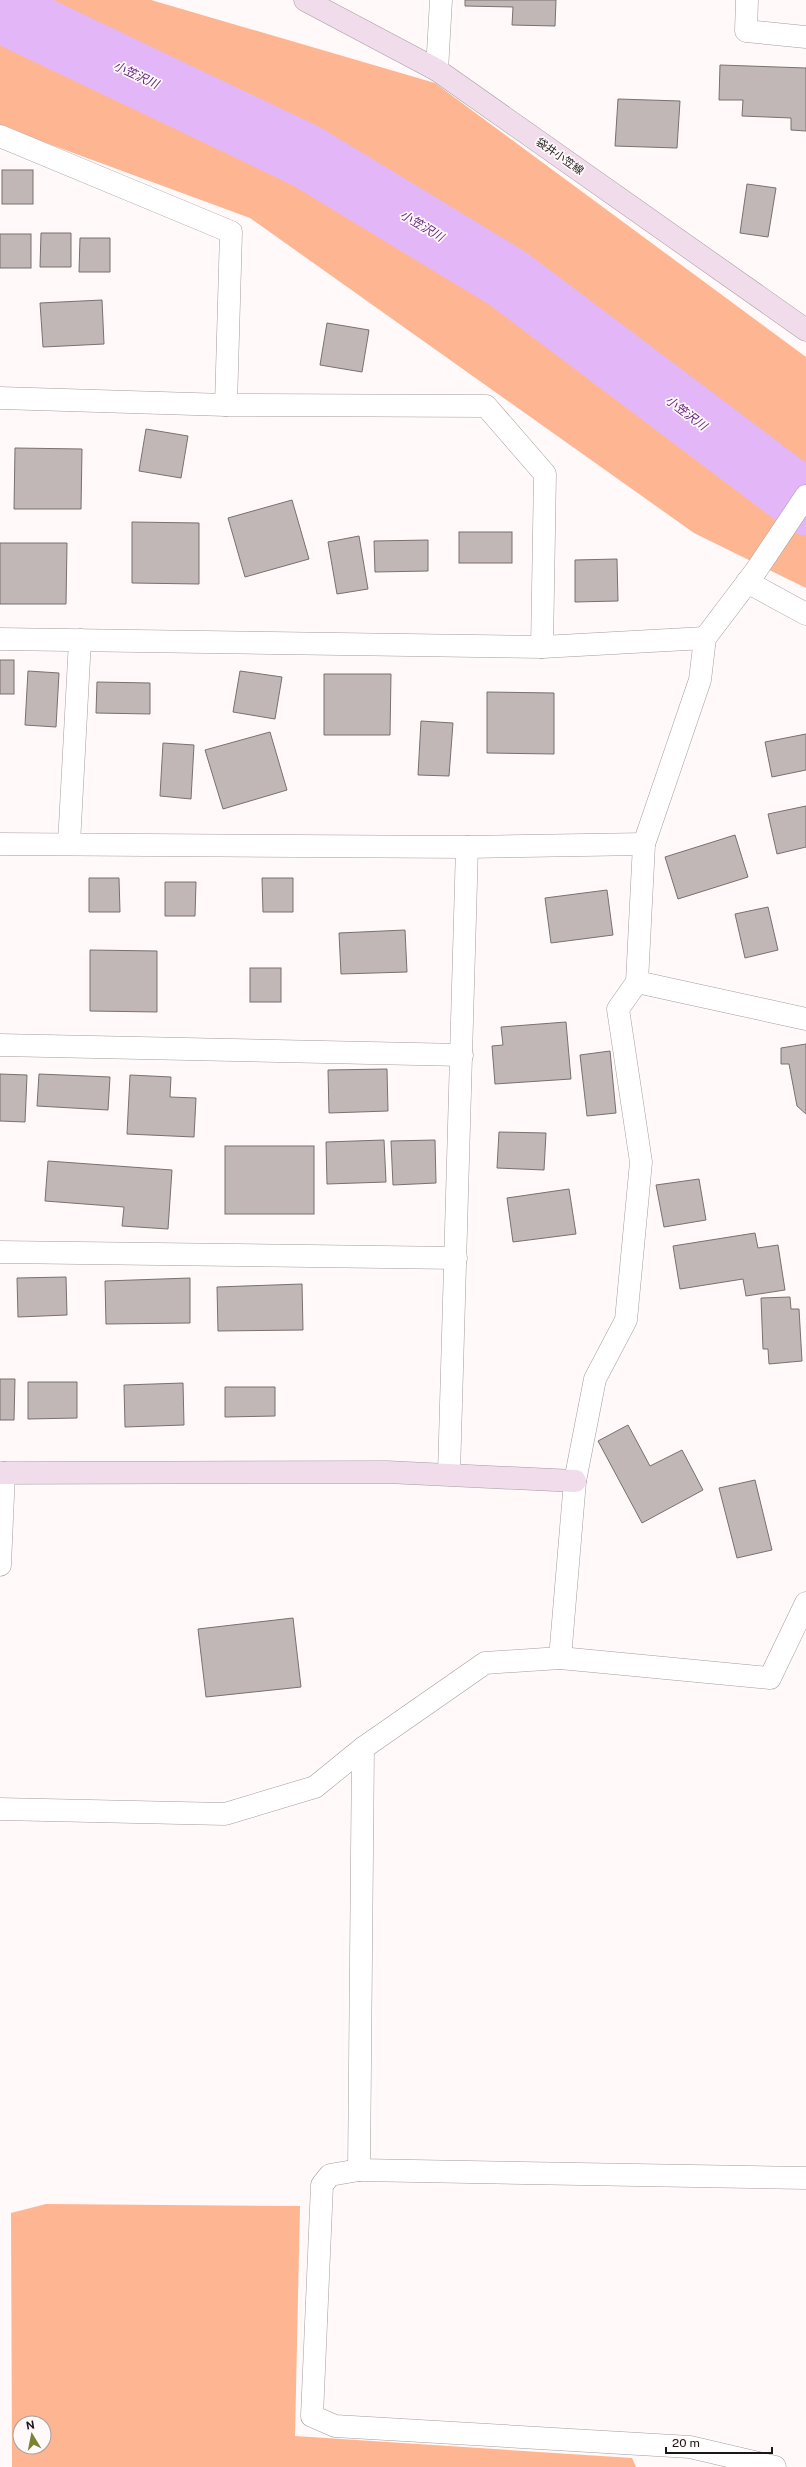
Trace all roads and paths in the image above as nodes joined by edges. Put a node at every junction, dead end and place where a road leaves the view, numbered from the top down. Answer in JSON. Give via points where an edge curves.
{"nodes":[{"id":1,"x":305,"y":0,"type":"edge"},
{"id":2,"x":441,"y":0,"type":"edge"},
{"id":3,"x":747,"y":0,"type":"edge"},
{"id":4,"x":806,"y":37,"type":"edge"},
{"id":5,"x":438,"y":70,"type":"junction"},
{"id":6,"x":0,"y":136,"type":"edge"},
{"id":7,"x":806,"y":330,"type":"edge"},
{"id":8,"x":0,"y":398,"type":"edge"},
{"id":9,"x":226,"y":405,"type":"junction"},
{"id":10,"x":806,"y":496,"type":"edge"},
{"id":11,"x":751,"y":577,"type":"junction"},
{"id":12,"x":806,"y":614,"type":"edge"},
{"id":13,"x":705,"y":638,"type":"junction"},
{"id":14,"x":0,"y":639,"type":"edge"},
{"id":15,"x":80,"y":640,"type":"junction"},
{"id":16,"x":542,"y":647,"type":"junction"},
{"id":17,"x":0,"y":844,"type":"edge"},
{"id":18,"x":69,"y":844,"type":"junction"},
{"id":19,"x":644,"y":844,"type":"junction"},
{"id":20,"x":467,"y":847,"type":"junction"},
{"id":21,"x":637,"y":982,"type":"junction"},
{"id":22,"x":806,"y":1019,"type":"edge"},
{"id":23,"x":0,"y":1044,"type":"edge"},
{"id":24,"x":462,"y":1055,"type":"junction"},
{"id":25,"x":0,"y":1252,"type":"edge"},
{"id":26,"x":456,"y":1258,"type":"junction"},
{"id":27,"x":2,"y":1473,"type":"edge"},
{"id":28,"x":449,"y":1474,"type":"junction"},
{"id":29,"x":574,"y":1481,"type":"junction"},
{"id":30,"x":0,"y":1565,"type":"edge"},
{"id":31,"x":806,"y":1603,"type":"edge"},
{"id":32,"x":560,"y":1658,"type":"junction"},
{"id":33,"x":363,"y":1748,"type":"junction"},
{"id":34,"x":0,"y":1809,"type":"edge"},
{"id":35,"x":359,"y":2170,"type":"junction"},
{"id":36,"x":806,"y":2178,"type":"edge"},
{"id":37,"x":775,"y":2467,"type":"edge"}],
"edges":[{"from":1,"to":5,"type":"main road","name":"袋井小笠線"},
{"from":2,"to":5,"type":"street"},
{"from":3,"to":4,"type":"street","via":[[746,31]]},
{"from":5,"to":7,"type":"main road","name":"袋井小笠線"},
{"from":6,"to":9,"type":"street","via":[[231,232]]},
{"from":8,"to":9,"type":"street"},
{"from":9,"to":16,"type":"street","via":[[486,406],[545,474]]},
{"from":10,"to":11,"type":"street"},
{"from":11,"to":12,"type":"street"},
{"from":11,"to":13,"type":"street"},
{"from":13,"to":16,"type":"street"},
{"from":13,"to":19,"type":"street","via":[[700,680]]},
{"from":14,"to":15,"type":"street"},
{"from":15,"to":16,"type":"street"},
{"from":15,"to":18,"type":"street"},
{"from":17,"to":18,"type":"street"},
{"from":18,"to":20,"type":"street"},
{"from":19,"to":20,"type":"street"},
{"from":19,"to":21,"type":"street"},
{"from":20,"to":24,"type":"street"},
{"from":21,"to":22,"type":"street"},
{"from":21,"to":29,"type":"street","via":[[618,1009],[641,1162],[626,1320],[595,1379]]},
{"from":23,"to":24,"type":"street"},
{"from":24,"to":26,"type":"street"},
{"from":25,"to":26,"type":"street"},
{"from":26,"to":28,"type":"street"},
{"from":27,"to":28,"type":"main road"},
{"from":27,"to":30,"type":"street"},
{"from":28,"to":29,"type":"main road"},
{"from":29,"to":32,"type":"street"},
{"from":31,"to":32,"type":"street","via":[[770,1678]]},
{"from":32,"to":33,"type":"street","via":[[486,1663]]},
{"from":33,"to":34,"type":"street","via":[[315,1787],[225,1814]]},
{"from":33,"to":35,"type":"street"},
{"from":35,"to":36,"type":"street"},
{"from":35,"to":37,"type":"street","via":[[330,2175],[322,2185],[312,2416],[335,2426],[690,2447]]}]}
